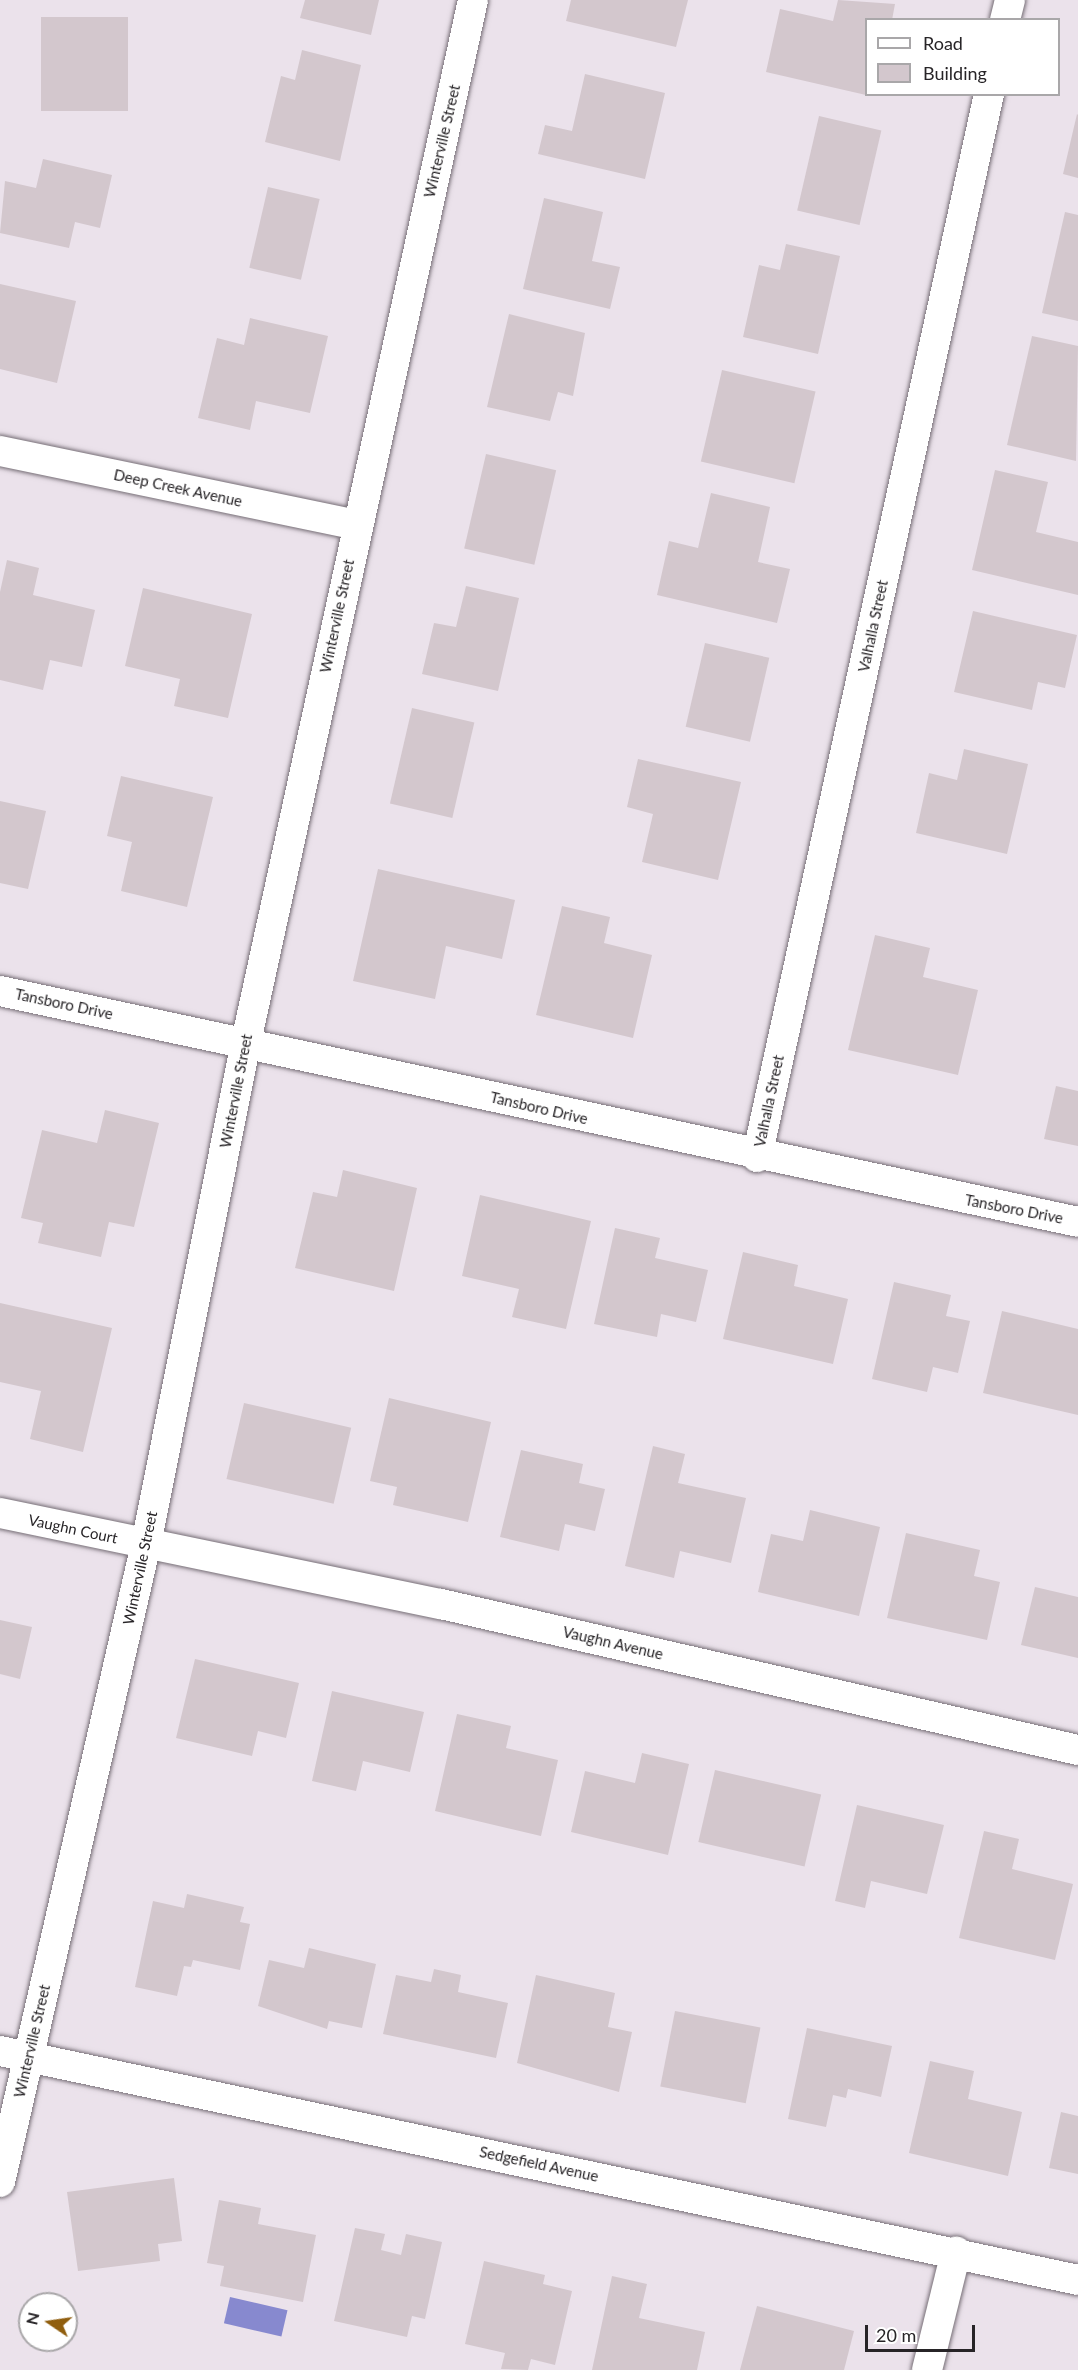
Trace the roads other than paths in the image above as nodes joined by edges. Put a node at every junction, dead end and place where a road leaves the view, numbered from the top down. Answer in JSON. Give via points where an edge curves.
{"nodes":[{"id":1,"x":473,"y":0,"type":"edge"},
{"id":2,"x":1010,"y":0,"type":"edge"},
{"id":3,"x":1006,"y":18,"type":"edge"},
{"id":4,"x":989,"y":96,"type":"edge"},
{"id":5,"x":0,"y":451,"type":"edge"},
{"id":6,"x":356,"y":525,"type":"junction"},
{"id":7,"x":0,"y":991,"type":"edge"},
{"id":8,"x":246,"y":1042,"type":"junction"},
{"id":9,"x":757,"y":1157,"type":"junction"},
{"id":10,"x":1078,"y":1222,"type":"edge"},
{"id":11,"x":0,"y":1513,"type":"edge"},
{"id":12,"x":146,"y":1544,"type":"junction"},
{"id":13,"x":1078,"y":1750,"type":"edge"},
{"id":14,"x":0,"y":2050,"type":"edge"},
{"id":15,"x":29,"y":2057,"type":"junction"},
{"id":16,"x":0,"y":2182,"type":"edge"},
{"id":17,"x":956,"y":2252,"type":"junction"},
{"id":18,"x":1078,"y":2280,"type":"edge"},
{"id":19,"x":927,"y":2370,"type":"edge"}],
"edges":[{"from":1,"to":6,"type":"street","name":"Winterville Street"},
{"from":2,"to":3,"type":"street"},
{"from":4,"to":9,"type":"street","name":"Valhalla Street"},
{"from":5,"to":6,"type":"street","name":"Deep Creek Avenue"},
{"from":6,"to":8,"type":"street","name":"Winterville Street"},
{"from":7,"to":8,"type":"street","name":"Tansboro Drive"},
{"from":8,"to":9,"type":"street","name":"Tansboro Drive"},
{"from":8,"to":12,"type":"street","name":"Winterville Street"},
{"from":9,"to":10,"type":"street","name":"Tansboro Drive"},
{"from":11,"to":12,"type":"street","name":"Vaughn Court"},
{"from":12,"to":13,"type":"street","name":"Vaughn Avenue","via":[[441,1604]]},
{"from":12,"to":15,"type":"street","name":"Winterville Street"},
{"from":14,"to":15,"type":"street","name":"Sedgefield Avenue"},
{"from":15,"to":16,"type":"street","name":"Winterville Street"},
{"from":15,"to":17,"type":"street","name":"Sedgefield Avenue"},
{"from":17,"to":18,"type":"street","name":"Sedgefield Avenue"},
{"from":17,"to":19,"type":"street"}]}
